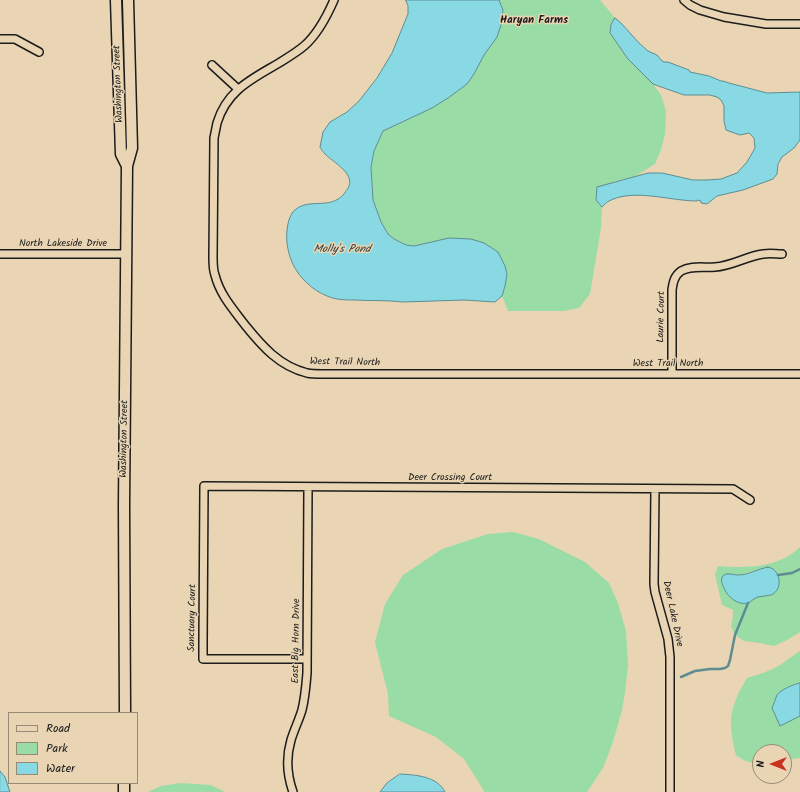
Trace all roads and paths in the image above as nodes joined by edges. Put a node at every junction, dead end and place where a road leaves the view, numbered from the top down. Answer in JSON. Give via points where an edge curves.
{"nodes":[{"id":1,"x":116,"y":0,"type":"edge"},
{"id":2,"x":128,"y":0,"type":"edge"},
{"id":3,"x":334,"y":0,"type":"edge"},
{"id":4,"x":684,"y":0,"type":"edge"},
{"id":5,"x":800,"y":24,"type":"edge"},
{"id":6,"x":0,"y":39,"type":"edge"},
{"id":7,"x":39,"y":52,"type":"dead end"},
{"id":8,"x":212,"y":64,"type":"dead end"},
{"id":9,"x":238,"y":89,"type":"junction"},
{"id":10,"x":127,"y":166,"type":"junction"},
{"id":11,"x":0,"y":254,"type":"edge"},
{"id":12,"x":126,"y":254,"type":"junction"},
{"id":13,"x":782,"y":254,"type":"dead end"},
{"id":14,"x":672,"y":374,"type":"junction"},
{"id":15,"x":800,"y":374,"type":"edge"},
{"id":16,"x":308,"y":487,"type":"junction"},
{"id":17,"x":655,"y":489,"type":"junction"},
{"id":18,"x":750,"y":500,"type":"dead end"},
{"id":19,"x":204,"y":543,"type":"joint"},
{"id":20,"x":307,"y":659,"type":"junction"},
{"id":21,"x":125,"y":712,"type":"edge"},
{"id":22,"x":293,"y":792,"type":"edge"},
{"id":23,"x":670,"y":792,"type":"edge"}],
"edges":[{"from":1,"to":10,"type":"main road","name":"Washington Street","via":[[121,154]]},
{"from":2,"to":10,"type":"main road","name":"Washington Street","via":[[132,148]]},
{"from":3,"to":9,"type":"street","name":"West Trail North","via":[[314,36],[304,46]]},
{"from":4,"to":5,"type":"street","via":[[700,10],[724,17],[766,24]]},
{"from":6,"to":7,"type":"street","via":[[15,40]]},
{"from":8,"to":9,"type":"street"},
{"from":9,"to":14,"type":"street","name":"West Trail North","via":[[223,109],[214,138],[214,274],[226,301],[262,346],[285,364],[308,373],[322,374]]},
{"from":10,"to":12,"type":"main road","name":"Washington Street"},
{"from":11,"to":12,"type":"street","name":"North Lakeside Drive"},
{"from":12,"to":21,"type":"main road","name":"Washington Street"},
{"from":13,"to":14,"type":"street","name":"Laurie Court","via":[[763,254],[716,267],[689,268],[677,275],[672,290]]},
{"from":14,"to":15,"type":"street","name":"West Trail North"},
{"from":16,"to":17,"type":"street","name":"Deer Crossing Court"},
{"from":16,"to":19,"type":"street","name":"Deer Crossing Court","via":[[204,486]]},
{"from":16,"to":20,"type":"street","name":"East Big Horn Drive"},
{"from":17,"to":18,"type":"street","name":"Deer Crossing Court","via":[[733,489]]},
{"from":17,"to":23,"type":"street","name":"Deer Lake Drive","via":[[654,584],[670,657]]},
{"from":19,"to":20,"type":"street","name":"Sanctuary Court","via":[[202,659]]},
{"from":20,"to":22,"type":"street","name":"East Big Horn Drive","via":[[306,692],[288,754]]}]}
